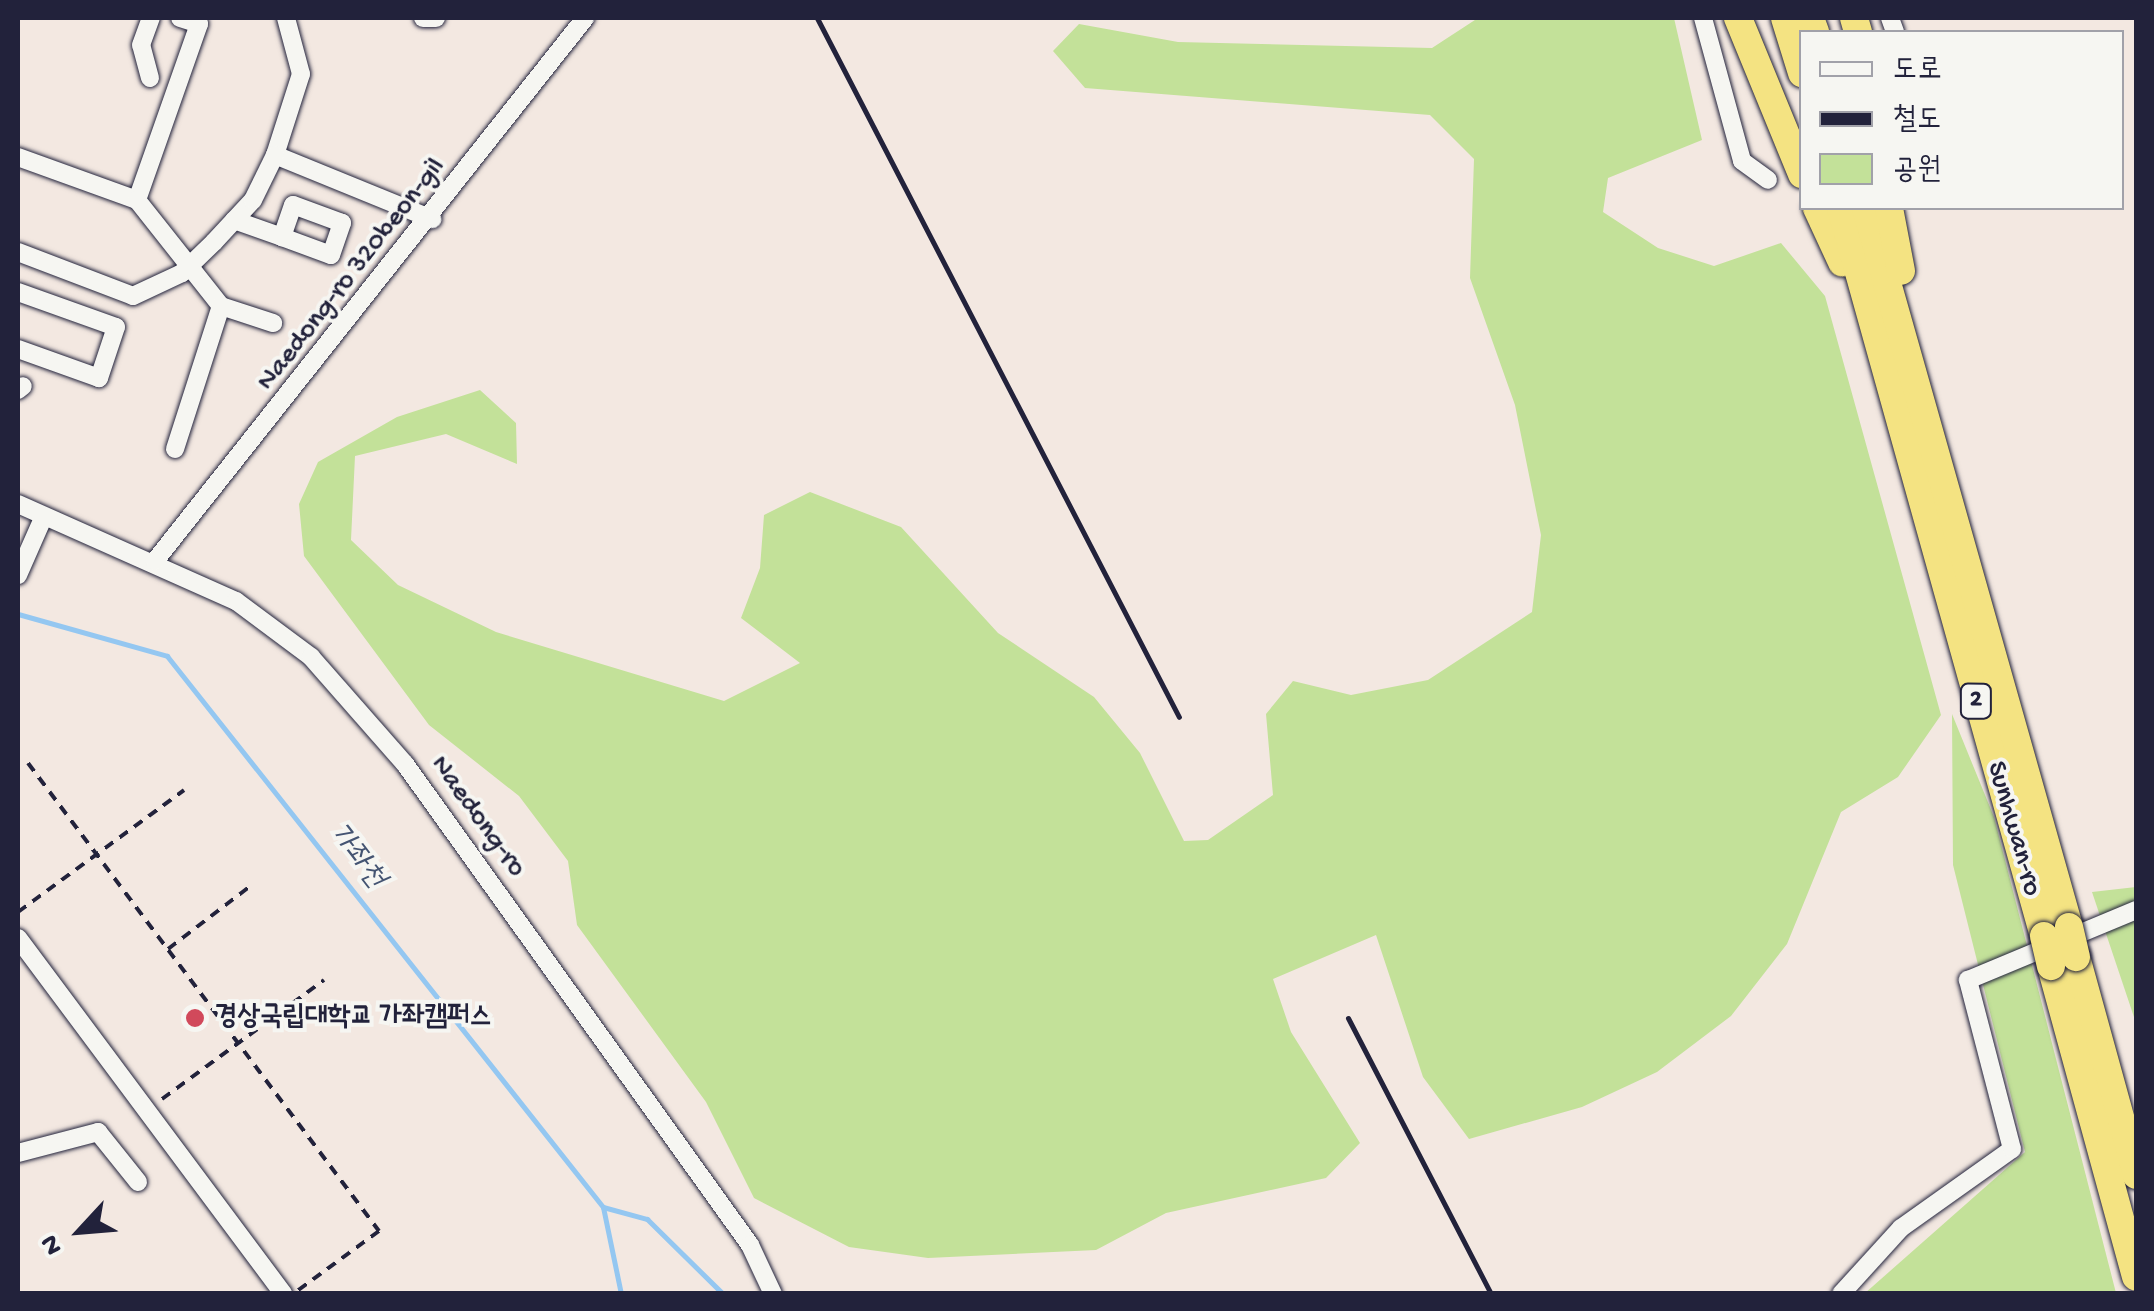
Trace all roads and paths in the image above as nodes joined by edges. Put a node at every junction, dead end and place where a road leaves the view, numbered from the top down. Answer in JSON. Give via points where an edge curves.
{"nodes":[{"id":1,"x":151,"y":18,"type":"edge"},
{"id":2,"x":180,"y":18,"type":"edge"},
{"id":3,"x":286,"y":18,"type":"edge"},
{"id":4,"x":423,"y":18,"type":"edge"},
{"id":5,"x":436,"y":18,"type":"edge"},
{"id":6,"x":585,"y":18,"type":"edge"},
{"id":7,"x":1704,"y":18,"type":"edge"},
{"id":8,"x":1738,"y":18,"type":"edge"},
{"id":9,"x":1785,"y":18,"type":"edge"},
{"id":10,"x":1799,"y":63,"type":"edge"},
{"id":11,"x":150,"y":78,"type":"dead end"},
{"id":12,"x":275,"y":155,"type":"junction"},
{"id":13,"x":18,"y":157,"type":"edge"},
{"id":14,"x":1799,"y":167,"type":"edge"},
{"id":15,"x":1768,"y":180,"type":"dead end"},
{"id":16,"x":137,"y":200,"type":"junction"},
{"id":17,"x":1818,"y":210,"type":"edge"},
{"id":18,"x":1842,"y":210,"type":"edge"},
{"id":19,"x":1867,"y":210,"type":"edge"},
{"id":20,"x":1890,"y":210,"type":"edge"},
{"id":21,"x":432,"y":219,"type":"junction"},
{"id":22,"x":234,"y":220,"type":"junction"},
{"id":23,"x":282,"y":237,"type":"dead end"},
{"id":24,"x":21,"y":254,"type":"edge"},
{"id":25,"x":190,"y":265,"type":"junction"},
{"id":26,"x":18,"y":273,"type":"edge"},
{"id":27,"x":18,"y":292,"type":"edge"},
{"id":28,"x":221,"y":306,"type":"junction"},
{"id":29,"x":273,"y":324,"type":"dead end"},
{"id":30,"x":18,"y":350,"type":"edge"},
{"id":31,"x":174,"y":449,"type":"dead end"},
{"id":32,"x":1940,"y":459,"type":"junction"},
{"id":33,"x":1910,"y":467,"type":"junction"},
{"id":34,"x":18,"y":504,"type":"edge"},
{"id":35,"x":44,"y":516,"type":"junction"},
{"id":36,"x":155,"y":561,"type":"junction"},
{"id":37,"x":18,"y":573,"type":"edge"},
{"id":38,"x":28,"y":763,"type":"dead end"},
{"id":39,"x":184,"y":790,"type":"dead end"},
{"id":40,"x":96,"y":854,"type":"junction"},
{"id":41,"x":253,"y":884,"type":"dead end"},
{"id":42,"x":2136,"y":910,"type":"edge"},
{"id":43,"x":18,"y":912,"type":"edge"},
{"id":44,"x":2056,"y":931,"type":"junction"},
{"id":45,"x":18,"y":938,"type":"edge"},
{"id":46,"x":168,"y":949,"type":"junction"},
{"id":47,"x":2064,"y":961,"type":"junction"},
{"id":48,"x":324,"y":980,"type":"dead end"},
{"id":49,"x":238,"y":1043,"type":"junction"},
{"id":50,"x":146,"y":1110,"type":"junction"},
{"id":51,"x":18,"y":1153,"type":"edge"},
{"id":52,"x":2136,"y":1174,"type":"edge"},
{"id":53,"x":138,"y":1182,"type":"dead end"},
{"id":54,"x":2136,"y":1277,"type":"edge"},
{"id":55,"x":283,"y":1294,"type":"edge"},
{"id":56,"x":294,"y":1294,"type":"edge"},
{"id":57,"x":773,"y":1294,"type":"edge"},
{"id":58,"x":1840,"y":1294,"type":"edge"}],
"edges":[{"from":1,"to":11,"type":"street","via":[[141,45]]},
{"from":2,"to":16,"type":"street","via":[[200,24]]},
{"from":3,"to":12,"type":"street","via":[[301,74]]},
{"from":4,"to":5,"type":"street"},
{"from":6,"to":21,"type":"street","name":"Naedong-ro 320beon-gil"},
{"from":7,"to":15,"type":"street","via":[[1742,161]]},
{"from":8,"to":14,"type":"highway"},
{"from":9,"to":10,"type":"highway"},
{"from":12,"to":21,"type":"street"},
{"from":12,"to":22,"type":"street"},
{"from":13,"to":16,"type":"street"},
{"from":16,"to":25,"type":"street"},
{"from":17,"to":33,"type":"highway"},
{"from":18,"to":33,"type":"highway","name":"Sunhwan-ro","number":"2"},
{"from":19,"to":32,"type":"highway","name":"Sunhwan-ro"},
{"from":20,"to":32,"type":"highway"},
{"from":21,"to":36,"type":"street","name":"Naedong-ro 320beon-gil"},
{"from":22,"to":23,"type":"street"},
{"from":22,"to":25,"type":"street"},
{"from":24,"to":25,"type":"street","via":[[133,296]]},
{"from":24,"to":26,"type":"street"},
{"from":25,"to":28,"type":"street"},
{"from":27,"to":30,"type":"street","via":[[116,326],[99,378]]},
{"from":28,"to":29,"type":"street"},
{"from":28,"to":31,"type":"street"},
{"from":32,"to":44,"type":"highway","name":"Sunhwan-ro","number":"2"},
{"from":33,"to":44,"type":"highway","name":"Sunhwan-ro","number":"2"},
{"from":34,"to":35,"type":"street","name":"Naedong-ro"},
{"from":35,"to":36,"type":"street","name":"Naedong-ro"},
{"from":35,"to":37,"type":"street"},
{"from":36,"to":57,"type":"street","name":"Naedong-ro","via":[[272,625],[405,764],[750,1244]]},
{"from":38,"to":40,"type":"path"},
{"from":39,"to":40,"type":"path"},
{"from":40,"to":43,"type":"path"},
{"from":40,"to":46,"type":"path"},
{"from":41,"to":46,"type":"path"},
{"from":42,"to":58,"type":"street","via":[[1968,980],[2012,1149],[1901,1228]]},
{"from":44,"to":47,"type":"highway","name":"Sunhwan-ro","number":"2","bridge":true},
{"from":45,"to":50,"type":"street"},
{"from":46,"to":49,"type":"path"},
{"from":47,"to":52,"type":"highway","name":"Sunhwan-ro","number":"2"},
{"from":47,"to":54,"type":"highway","name":"Sunhwan-ro","number":"2"},
{"from":48,"to":49,"type":"path"},
{"from":49,"to":50,"type":"path"},
{"from":49,"to":56,"type":"path","via":[[378,1231]]},
{"from":50,"to":55,"type":"street"},
{"from":51,"to":53,"type":"street","via":[[98,1132]]}]}
